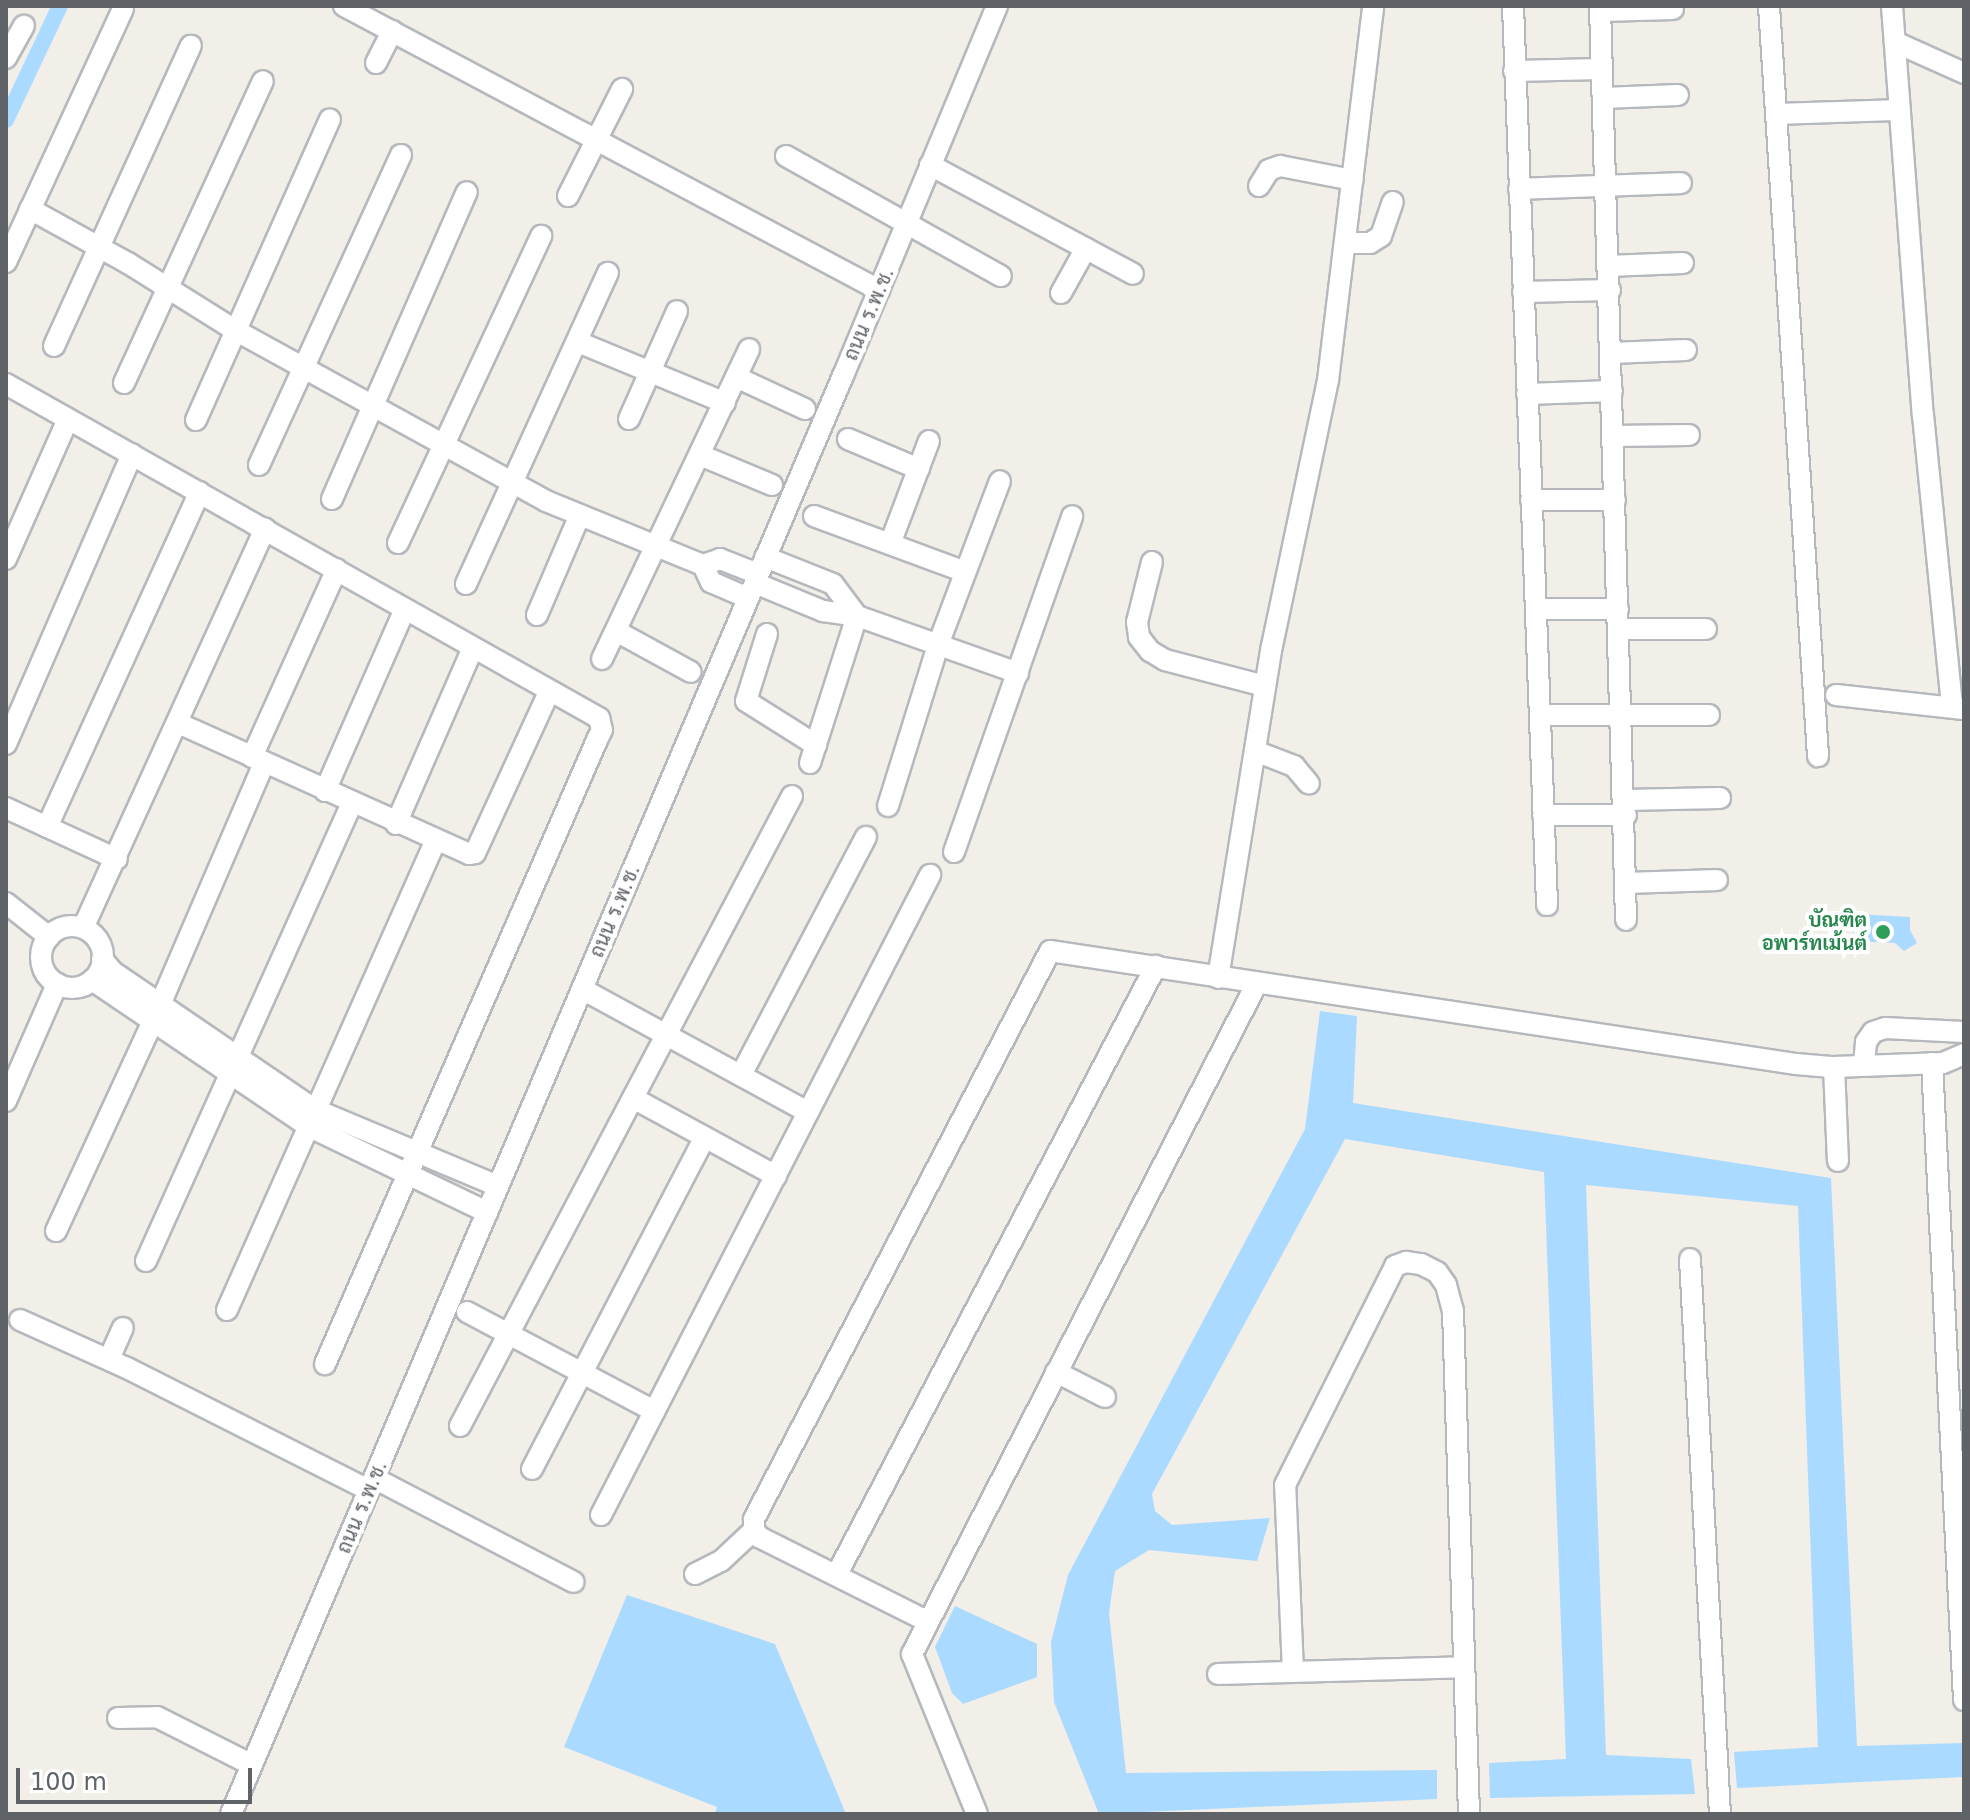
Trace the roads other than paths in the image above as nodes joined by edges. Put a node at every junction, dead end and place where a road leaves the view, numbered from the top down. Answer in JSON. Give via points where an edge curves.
{"nodes":[{"id":1,"x":344,"y":6,"type":"edge"},
{"id":2,"x":997,"y":6,"type":"edge"},
{"id":3,"x":1373,"y":6,"type":"edge"},
{"id":4,"x":1513,"y":6,"type":"edge"},
{"id":5,"x":1769,"y":6,"type":"edge"},
{"id":6,"x":1892,"y":6,"type":"edge"},
{"id":7,"x":1600,"y":8,"type":"edge"},
{"id":8,"x":123,"y":9,"type":"dead end"},
{"id":9,"x":1673,"y":9,"type":"dead end"},
{"id":10,"x":24,"y":26,"type":"dead end"},
{"id":11,"x":392,"y":31,"type":"junction"},
{"id":12,"x":1895,"y":42,"type":"junction"},
{"id":13,"x":191,"y":46,"type":"dead end"},
{"id":14,"x":6,"y":58,"type":"edge"},
{"id":15,"x":376,"y":63,"type":"dead end"},
{"id":16,"x":1601,"y":69,"type":"junction"},
{"id":17,"x":1514,"y":71,"type":"junction"},
{"id":18,"x":1964,"y":73,"type":"edge"},
{"id":19,"x":263,"y":81,"type":"dead end"},
{"id":20,"x":622,"y":89,"type":"dead end"},
{"id":21,"x":1678,"y":95,"type":"dead end"},
{"id":22,"x":1603,"y":98,"type":"junction"},
{"id":23,"x":1900,"y":110,"type":"junction"},
{"id":24,"x":1778,"y":114,"type":"junction"},
{"id":25,"x":330,"y":119,"type":"dead end"},
{"id":26,"x":598,"y":139,"type":"junction"},
{"id":27,"x":401,"y":155,"type":"dead end"},
{"id":28,"x":786,"y":156,"type":"dead end"},
{"id":29,"x":930,"y":165,"type":"junction"},
{"id":30,"x":1353,"y":180,"type":"junction"},
{"id":31,"x":1681,"y":183,"type":"dead end"},
{"id":32,"x":1606,"y":185,"type":"junction"},
{"id":33,"x":1259,"y":186,"type":"dead end"},
{"id":34,"x":1519,"y":189,"type":"junction"},
{"id":35,"x":467,"y":192,"type":"dead end"},
{"id":36,"x":568,"y":196,"type":"dead end"},
{"id":37,"x":1393,"y":202,"type":"dead end"},
{"id":38,"x":30,"y":209,"type":"junction"},
{"id":39,"x":906,"y":223,"type":"junction"},
{"id":40,"x":541,"y":236,"type":"dead end"},
{"id":41,"x":1345,"y":243,"type":"junction"},
{"id":42,"x":99,"y":247,"type":"junction"},
{"id":43,"x":1086,"y":248,"type":"junction"},
{"id":44,"x":6,"y":262,"type":"edge"},
{"id":45,"x":1683,"y":263,"type":"dead end"},
{"id":46,"x":1608,"y":266,"type":"junction"},
{"id":47,"x":608,"y":273,"type":"dead end"},
{"id":48,"x":1133,"y":274,"type":"dead end"},
{"id":49,"x":1001,"y":276,"type":"dead end"},
{"id":50,"x":168,"y":290,"type":"junction"},
{"id":51,"x":879,"y":290,"type":"junction"},
{"id":52,"x":1610,"y":290,"type":"junction"},
{"id":53,"x":1523,"y":292,"type":"junction"},
{"id":54,"x":1061,"y":293,"type":"dead end"},
{"id":55,"x":677,"y":311,"type":"dead end"},
{"id":56,"x":235,"y":330,"type":"junction"},
{"id":57,"x":578,"y":342,"type":"junction"},
{"id":58,"x":54,"y":346,"type":"dead end"},
{"id":59,"x":749,"y":349,"type":"dead end"},
{"id":60,"x":1686,"y":350,"type":"dead end"},
{"id":61,"x":1611,"y":353,"type":"junction"},
{"id":62,"x":304,"y":368,"type":"junction"},
{"id":63,"x":652,"y":373,"type":"junction"},
{"id":64,"x":736,"y":377,"type":"junction"},
{"id":65,"x":124,"y":383,"type":"dead end"},
{"id":66,"x":6,"y":384,"type":"edge"},
{"id":67,"x":1612,"y":391,"type":"junction"},
{"id":68,"x":1527,"y":394,"type":"junction"},
{"id":69,"x":725,"y":403,"type":"junction"},
{"id":70,"x":373,"y":406,"type":"junction"},
{"id":71,"x":805,"y":409,"type":"dead end"},
{"id":72,"x":68,"y":419,"type":"junction"},
{"id":73,"x":629,"y":419,"type":"dead end"},
{"id":74,"x":196,"y":420,"type":"dead end"},
{"id":75,"x":1689,"y":435,"type":"dead end"},
{"id":76,"x":1613,"y":436,"type":"junction"},
{"id":77,"x":848,"y":439,"type":"dead end"},
{"id":78,"x":929,"y":441,"type":"dead end"},
{"id":79,"x":445,"y":445,"type":"junction"},
{"id":80,"x":132,"y":454,"type":"junction"},
{"id":81,"x":700,"y":455,"type":"junction"},
{"id":82,"x":259,"y":465,"type":"dead end"},
{"id":83,"x":919,"y":469,"type":"junction"},
{"id":84,"x":1000,"y":481,"type":"dead end"},
{"id":85,"x":514,"y":484,"type":"junction"},
{"id":86,"x":772,"y":485,"type":"dead end"},
{"id":87,"x":200,"y":492,"type":"junction"},
{"id":88,"x":332,"y":499,"type":"dead end"},
{"id":89,"x":1531,"y":500,"type":"junction"},
{"id":90,"x":1615,"y":500,"type":"junction"},
{"id":91,"x":814,"y":516,"type":"dead end"},
{"id":92,"x":1072,"y":516,"type":"dead end"},
{"id":93,"x":579,"y":517,"type":"junction"},
{"id":94,"x":265,"y":528,"type":"junction"},
{"id":95,"x":398,"y":543,"type":"dead end"},
{"id":96,"x":890,"y":544,"type":"junction"},
{"id":97,"x":658,"y":548,"type":"junction"},
{"id":98,"x":6,"y":559,"type":"edge"},
{"id":99,"x":1152,"y":562,"type":"dead end"},
{"id":100,"x":337,"y":569,"type":"junction"},
{"id":101,"x":965,"y":572,"type":"junction"},
{"id":102,"x":757,"y":578,"type":"junction"},
{"id":103,"x":466,"y":584,"type":"dead end"},
{"id":104,"x":405,"y":609,"type":"junction"},
{"id":105,"x":1536,"y":609,"type":"junction"},
{"id":106,"x":537,"y":615,"type":"dead end"},
{"id":107,"x":857,"y":616,"type":"junction"},
{"id":108,"x":1618,"y":619,"type":"junction"},
{"id":109,"x":1706,"y":629,"type":"dead end"},
{"id":110,"x":616,"y":631,"type":"junction"},
{"id":111,"x":767,"y":634,"type":"dead end"},
{"id":112,"x":938,"y":645,"type":"junction"},
{"id":113,"x":473,"y":648,"type":"junction"},
{"id":114,"x":602,"y":659,"type":"dead end"},
{"id":115,"x":691,"y":672,"type":"dead end"},
{"id":116,"x":1018,"y":673,"type":"junction"},
{"id":117,"x":1265,"y":686,"type":"junction"},
{"id":118,"x":549,"y":692,"type":"junction"},
{"id":119,"x":1836,"y":695,"type":"dead end"},
{"id":120,"x":1958,"y":708,"type":"edge"},
{"id":121,"x":1540,"y":715,"type":"junction"},
{"id":122,"x":1709,"y":715,"type":"dead end"},
{"id":123,"x":1621,"y":716,"type":"junction"},
{"id":124,"x":178,"y":723,"type":"junction"},
{"id":125,"x":6,"y":744,"type":"edge"},
{"id":126,"x":1255,"y":751,"type":"junction"},
{"id":127,"x":1818,"y":756,"type":"dead end"},
{"id":128,"x":258,"y":760,"type":"junction"},
{"id":129,"x":1309,"y":784,"type":"dead end"},
{"id":130,"x":325,"y":791,"type":"junction"},
{"id":131,"x":792,"y":796,"type":"dead end"},
{"id":132,"x":1720,"y":798,"type":"dead end"},
{"id":133,"x":352,"y":803,"type":"junction"},
{"id":134,"x":888,"y":806,"type":"dead end"},
{"id":135,"x":1626,"y":807,"type":"junction"},
{"id":136,"x":6,"y":808,"type":"edge"},
{"id":137,"x":1543,"y":815,"type":"junction"},
{"id":138,"x":396,"y":824,"type":"junction"},
{"id":139,"x":47,"y":827,"type":"junction"},
{"id":140,"x":866,"y":837,"type":"dead end"},
{"id":141,"x":435,"y":842,"type":"junction"},
{"id":142,"x":954,"y":852,"type":"dead end"},
{"id":143,"x":117,"y":859,"type":"junction"},
{"id":144,"x":930,"y":875,"type":"dead end"},
{"id":145,"x":1717,"y":880,"type":"dead end"},
{"id":146,"x":1627,"y":883,"type":"junction"},
{"id":147,"x":6,"y":903,"type":"edge"},
{"id":148,"x":1547,"y":905,"type":"dead end"},
{"id":149,"x":1626,"y":920,"type":"dead end"},
{"id":150,"x":83,"y":928,"type":"junction"},
{"id":151,"x":49,"y":937,"type":"junction"},
{"id":152,"x":102,"y":959,"type":"junction"},
{"id":153,"x":1156,"y":966,"type":"junction"},
{"id":154,"x":1218,"y":978,"type":"junction"},
{"id":155,"x":92,"y":980,"type":"junction"},
{"id":156,"x":57,"y":984,"type":"junction"},
{"id":157,"x":1256,"y":985,"type":"junction"},
{"id":158,"x":582,"y":989,"type":"junction"},
{"id":159,"x":157,"y":1013,"type":"junction"},
{"id":160,"x":1964,"y":1032,"type":"edge"},
{"id":161,"x":666,"y":1035,"type":"junction"},
{"id":162,"x":1964,"y":1054,"type":"edge"},
{"id":163,"x":1937,"y":1063,"type":"junction"},
{"id":164,"x":234,"y":1065,"type":"junction"},
{"id":165,"x":1864,"y":1065,"type":"junction"},
{"id":166,"x":1834,"y":1067,"type":"junction"},
{"id":167,"x":1964,"y":1070,"type":"edge"},
{"id":168,"x":741,"y":1075,"type":"junction"},
{"id":169,"x":633,"y":1098,"type":"junction"},
{"id":170,"x":6,"y":1101,"type":"edge"},
{"id":171,"x":808,"y":1112,"type":"junction"},
{"id":172,"x":311,"y":1118,"type":"junction"},
{"id":173,"x":705,"y":1137,"type":"junction"},
{"id":174,"x":414,"y":1153,"type":"junction"},
{"id":175,"x":1838,"y":1161,"type":"dead end"},
{"id":176,"x":407,"y":1175,"type":"junction"},
{"id":177,"x":776,"y":1176,"type":"junction"},
{"id":178,"x":498,"y":1186,"type":"junction"},
{"id":179,"x":487,"y":1212,"type":"junction"},
{"id":180,"x":56,"y":1231,"type":"dead end"},
{"id":181,"x":1690,"y":1259,"type":"dead end"},
{"id":182,"x":146,"y":1261,"type":"dead end"},
{"id":183,"x":227,"y":1310,"type":"dead end"},
{"id":184,"x":467,"y":1312,"type":"dead end"},
{"id":185,"x":20,"y":1320,"type":"dead end"},
{"id":186,"x":123,"y":1328,"type":"dead end"},
{"id":187,"x":508,"y":1334,"type":"junction"},
{"id":188,"x":109,"y":1359,"type":"junction"},
{"id":189,"x":325,"y":1364,"type":"dead end"},
{"id":190,"x":1056,"y":1372,"type":"junction"},
{"id":191,"x":582,"y":1373,"type":"junction"},
{"id":192,"x":1105,"y":1397,"type":"dead end"},
{"id":193,"x":654,"y":1411,"type":"junction"},
{"id":194,"x":460,"y":1426,"type":"dead end"},
{"id":195,"x":532,"y":1469,"type":"dead end"},
{"id":196,"x":372,"y":1484,"type":"junction"},
{"id":197,"x":601,"y":1515,"type":"dead end"},
{"id":198,"x":754,"y":1530,"type":"junction"},
{"id":199,"x":695,"y":1574,"type":"dead end"},
{"id":200,"x":837,"y":1574,"type":"junction"},
{"id":201,"x":574,"y":1582,"type":"dead end"},
{"id":202,"x":927,"y":1621,"type":"junction"},
{"id":203,"x":1463,"y":1667,"type":"junction"},
{"id":204,"x":1293,"y":1672,"type":"junction"},
{"id":205,"x":1218,"y":1674,"type":"dead end"},
{"id":206,"x":1964,"y":1700,"type":"edge"},
{"id":207,"x":118,"y":1718,"type":"dead end"},
{"id":208,"x":252,"y":1765,"type":"junction"},
{"id":209,"x":1720,"y":1809,"type":"edge"},
{"id":210,"x":1469,"y":1812,"type":"edge"},
{"id":211,"x":231,"y":1814,"type":"edge"},
{"id":212,"x":977,"y":1814,"type":"edge"}],
"edges":[{"from":1,"to":11,"type":"street"},
{"from":2,"to":29,"type":"street","name":"ถนน ร.พ.ช."},
{"from":3,"to":30,"type":"street"},
{"from":4,"to":17,"type":"street"},
{"from":5,"to":24,"type":"street"},
{"from":6,"to":12,"type":"street"},
{"from":7,"to":9,"type":"street"},
{"from":7,"to":16,"type":"street"},
{"from":8,"to":38,"type":"street"},
{"from":10,"to":14,"type":"street"},
{"from":11,"to":15,"type":"street"},
{"from":11,"to":26,"type":"street"},
{"from":12,"to":18,"type":"street"},
{"from":12,"to":23,"type":"street"},
{"from":13,"to":42,"type":"street"},
{"from":16,"to":17,"type":"street"},
{"from":16,"to":22,"type":"street"},
{"from":17,"to":34,"type":"street"},
{"from":19,"to":50,"type":"street"},
{"from":20,"to":26,"type":"street"},
{"from":21,"to":22,"type":"street"},
{"from":22,"to":32,"type":"street"},
{"from":23,"to":24,"type":"street"},
{"from":23,"to":120,"type":"street","via":[[1923,415]]},
{"from":24,"to":127,"type":"street"},
{"from":25,"to":56,"type":"street"},
{"from":26,"to":36,"type":"street"},
{"from":26,"to":51,"type":"street"},
{"from":27,"to":62,"type":"street"},
{"from":28,"to":39,"type":"street"},
{"from":29,"to":39,"type":"street","name":"ถนน ร.พ.ช."},
{"from":29,"to":43,"type":"street"},
{"from":30,"to":33,"type":"street","via":[[1280,166],[1269,170]]},
{"from":30,"to":41,"type":"street"},
{"from":31,"to":32,"type":"street"},
{"from":32,"to":34,"type":"street"},
{"from":32,"to":46,"type":"street"},
{"from":34,"to":53,"type":"street"},
{"from":35,"to":70,"type":"street"},
{"from":37,"to":41,"type":"street","via":[[1381,236],[1370,243]]},
{"from":38,"to":42,"type":"street"},
{"from":38,"to":44,"type":"street"},
{"from":39,"to":49,"type":"street"},
{"from":39,"to":51,"type":"street","name":"ถนน ร.พ.ช."},
{"from":40,"to":79,"type":"street"},
{"from":41,"to":117,"type":"street","via":[[1328,380]]},
{"from":42,"to":50,"type":"street"},
{"from":42,"to":58,"type":"street"},
{"from":43,"to":48,"type":"street"},
{"from":43,"to":54,"type":"street"},
{"from":45,"to":46,"type":"street"},
{"from":46,"to":52,"type":"street"},
{"from":47,"to":57,"type":"street"},
{"from":50,"to":56,"type":"street"},
{"from":50,"to":65,"type":"street"},
{"from":51,"to":102,"type":"street","name":"ถนน ร.พ.ช."},
{"from":52,"to":53,"type":"street"},
{"from":52,"to":61,"type":"street"},
{"from":53,"to":68,"type":"street"},
{"from":55,"to":63,"type":"street"},
{"from":56,"to":62,"type":"street"},
{"from":56,"to":74,"type":"street"},
{"from":57,"to":63,"type":"street"},
{"from":57,"to":85,"type":"street"},
{"from":59,"to":64,"type":"street"},
{"from":60,"to":61,"type":"street"},
{"from":61,"to":67,"type":"street"},
{"from":62,"to":70,"type":"street"},
{"from":62,"to":82,"type":"street"},
{"from":63,"to":69,"type":"street"},
{"from":63,"to":73,"type":"street"},
{"from":64,"to":69,"type":"street"},
{"from":64,"to":71,"type":"street"},
{"from":66,"to":72,"type":"street"},
{"from":67,"to":68,"type":"street"},
{"from":67,"to":76,"type":"street"},
{"from":68,"to":89,"type":"street"},
{"from":69,"to":81,"type":"street"},
{"from":70,"to":79,"type":"street"},
{"from":70,"to":88,"type":"street"},
{"from":72,"to":80,"type":"street"},
{"from":72,"to":98,"type":"street"},
{"from":75,"to":76,"type":"street"},
{"from":76,"to":90,"type":"street"},
{"from":77,"to":83,"type":"street"},
{"from":78,"to":83,"type":"street"},
{"from":79,"to":85,"type":"street"},
{"from":79,"to":95,"type":"street"},
{"from":80,"to":87,"type":"street"},
{"from":80,"to":125,"type":"street"},
{"from":81,"to":86,"type":"street"},
{"from":81,"to":97,"type":"street"},
{"from":83,"to":96,"type":"street"},
{"from":84,"to":101,"type":"street"},
{"from":85,"to":93,"type":"street"},
{"from":85,"to":103,"type":"street"},
{"from":87,"to":94,"type":"street"},
{"from":87,"to":139,"type":"street"},
{"from":89,"to":90,"type":"street"},
{"from":89,"to":105,"type":"street"},
{"from":90,"to":108,"type":"street"},
{"from":91,"to":96,"type":"street"},
{"from":92,"to":116,"type":"street"},
{"from":93,"to":97,"type":"street"},
{"from":93,"to":106,"type":"street"},
{"from":94,"to":100,"type":"street"},
{"from":94,"to":124,"type":"street"},
{"from":96,"to":101,"type":"street"},
{"from":97,"to":102,"type":"street","via":[[703,565],[720,559]]},
{"from":97,"to":110,"type":"street"},
{"from":99,"to":117,"type":"street","via":[[1137,622],[1139,637],[1150,651],[1165,660]]},
{"from":100,"to":104,"type":"street"},
{"from":100,"to":128,"type":"street"},
{"from":101,"to":112,"type":"street"},
{"from":102,"to":107,"type":"street","via":[[823,611]]},
{"from":102,"to":107,"type":"street","via":[[833,584]]},
{"from":102,"to":158,"type":"street","name":"ถนน ร.พ.ช."},
{"from":104,"to":113,"type":"street"},
{"from":104,"to":130,"type":"street"},
{"from":105,"to":108,"type":"street"},
{"from":105,"to":121,"type":"street"},
{"from":107,"to":111,"type":"street","via":[[813,754],[746,701]]},
{"from":107,"to":112,"type":"street"},
{"from":108,"to":109,"type":"street"},
{"from":108,"to":123,"type":"street"},
{"from":110,"to":114,"type":"street"},
{"from":110,"to":115,"type":"street"},
{"from":112,"to":116,"type":"street"},
{"from":112,"to":134,"type":"street"},
{"from":113,"to":118,"type":"street"},
{"from":113,"to":138,"type":"street"},
{"from":116,"to":142,"type":"street"},
{"from":117,"to":126,"type":"street"},
{"from":118,"to":141,"type":"street","via":[[475,853],[456,852]]},
{"from":118,"to":174,"type":"street","via":[[599,718],[602,730]]},
{"from":119,"to":120,"type":"street"},
{"from":121,"to":123,"type":"street"},
{"from":121,"to":137,"type":"street"},
{"from":122,"to":123,"type":"street"},
{"from":123,"to":135,"type":"street"},
{"from":124,"to":128,"type":"street"},
{"from":124,"to":143,"type":"street"},
{"from":126,"to":129,"type":"street","via":[[1294,766]]},
{"from":126,"to":154,"type":"street"},
{"from":128,"to":130,"type":"street"},
{"from":128,"to":159,"type":"street"},
{"from":130,"to":133,"type":"street"},
{"from":131,"to":161,"type":"street"},
{"from":132,"to":135,"type":"street"},
{"from":133,"to":138,"type":"street"},
{"from":133,"to":164,"type":"street"},
{"from":135,"to":137,"type":"street"},
{"from":135,"to":146,"type":"street"},
{"from":136,"to":139,"type":"street"},
{"from":137,"to":148,"type":"street"},
{"from":138,"to":141,"type":"street"},
{"from":139,"to":143,"type":"street"},
{"from":140,"to":168,"type":"street"},
{"from":141,"to":172,"type":"street"},
{"from":143,"to":150,"type":"street"},
{"from":144,"to":171,"type":"street"},
{"from":145,"to":146,"type":"street"},
{"from":146,"to":149,"type":"street"},
{"from":147,"to":151,"type":"street"},
{"from":150,"to":151,"type":"street","via":[[65,927]]},
{"from":150,"to":152,"type":"street","via":[[96,938]]},
{"from":151,"to":156,"type":"street","via":[[42,963]]},
{"from":152,"to":155,"type":"street"},
{"from":152,"to":159,"type":"street"},
{"from":153,"to":154,"type":"street"},
{"from":153,"to":198,"type":"street","via":[[1050,951],[754,1519]]},
{"from":153,"to":200,"type":"street"},
{"from":154,"to":157,"type":"street"},
{"from":155,"to":156,"type":"street","via":[[75,988]]},
{"from":155,"to":159,"type":"street"},
{"from":156,"to":170,"type":"street"},
{"from":157,"to":166,"type":"street"},
{"from":157,"to":190,"type":"street"},
{"from":158,"to":161,"type":"street"},
{"from":158,"to":178,"type":"street","name":"ถนน ร.พ.ช."},
{"from":159,"to":164,"type":"street"},
{"from":159,"to":180,"type":"street"},
{"from":160,"to":165,"type":"street","via":[[1885,1028],[1866,1042]]},
{"from":161,"to":168,"type":"street"},
{"from":161,"to":169,"type":"street"},
{"from":162,"to":163,"type":"street"},
{"from":163,"to":165,"type":"street"},
{"from":163,"to":167,"type":"street"},
{"from":163,"to":206,"type":"street"},
{"from":164,"to":172,"type":"street"},
{"from":164,"to":182,"type":"street"},
{"from":165,"to":166,"type":"street"},
{"from":166,"to":175,"type":"street"},
{"from":168,"to":171,"type":"street"},
{"from":169,"to":173,"type":"street"},
{"from":169,"to":187,"type":"street"},
{"from":171,"to":177,"type":"street"},
{"from":172,"to":174,"type":"street"},
{"from":172,"to":176,"type":"street"},
{"from":172,"to":183,"type":"street"},
{"from":173,"to":177,"type":"street"},
{"from":173,"to":191,"type":"street"},
{"from":174,"to":176,"type":"street"},
{"from":174,"to":178,"type":"street"},
{"from":176,"to":179,"type":"street"},
{"from":176,"to":189,"type":"street"},
{"from":177,"to":193,"type":"street"},
{"from":178,"to":179,"type":"street","name":"ถนน ร.พ.ช."},
{"from":179,"to":196,"type":"street","name":"ถนน ร.พ.ช."},
{"from":181,"to":209,"type":"street"},
{"from":184,"to":187,"type":"street"},
{"from":185,"to":188,"type":"street"},
{"from":186,"to":188,"type":"street"},
{"from":187,"to":191,"type":"street"},
{"from":187,"to":194,"type":"street"},
{"from":188,"to":196,"type":"street"},
{"from":190,"to":192,"type":"street"},
{"from":190,"to":202,"type":"street"},
{"from":191,"to":193,"type":"street"},
{"from":191,"to":195,"type":"street"},
{"from":193,"to":197,"type":"street"},
{"from":196,"to":201,"type":"street"},
{"from":196,"to":208,"type":"street","name":"ถนน ร.พ.ช."},
{"from":198,"to":199,"type":"street","via":[[721,1561]]},
{"from":198,"to":200,"type":"street"},
{"from":200,"to":202,"type":"street"},
{"from":202,"to":212,"type":"street","via":[[912,1654],[914,1663]]},
{"from":203,"to":204,"type":"street"},
{"from":203,"to":204,"type":"street","via":[[1453,1311],[1437,1272],[1406,1262],[1395,1266],[1285,1485]]},
{"from":203,"to":210,"type":"street"},
{"from":204,"to":205,"type":"street"},
{"from":207,"to":208,"type":"street","via":[[157,1717]]},
{"from":208,"to":211,"type":"street","name":"ถนน ร.พ.ช."}]}
